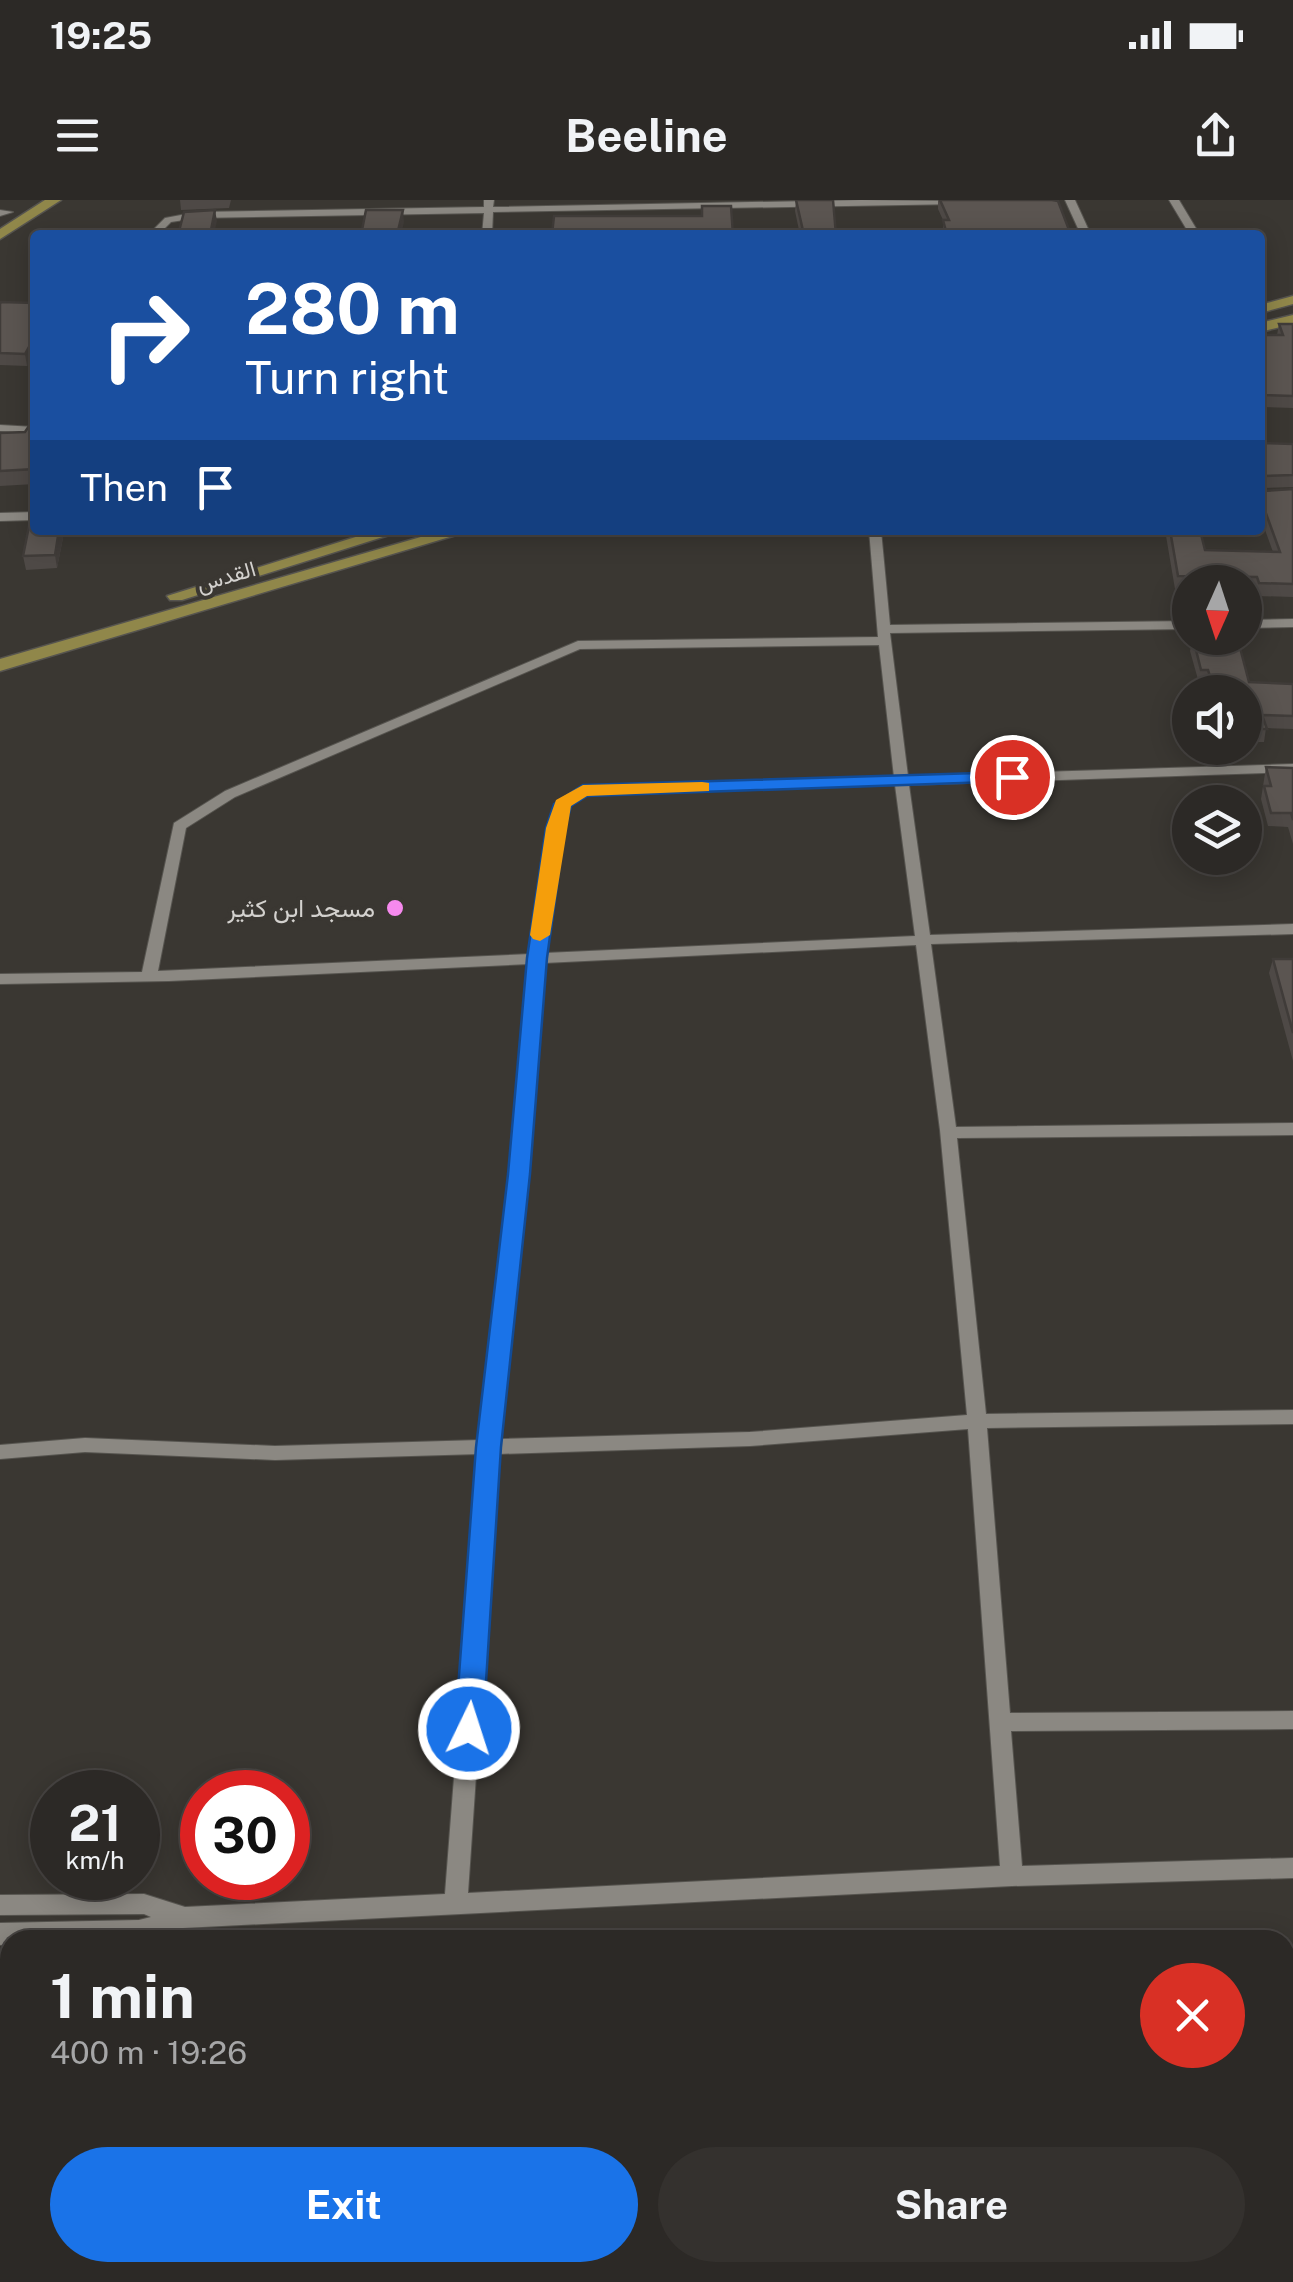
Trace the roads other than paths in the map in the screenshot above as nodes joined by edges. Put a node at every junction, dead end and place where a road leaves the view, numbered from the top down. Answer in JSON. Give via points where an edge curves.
{"nodes":[{"id":1,"x":28,"y":200,"type":"edge"},
{"id":2,"x":54,"y":200,"type":"edge"},
{"id":3,"x":1070,"y":200,"type":"edge"},
{"id":4,"x":1174,"y":200,"type":"edge"},
{"id":5,"x":967,"y":201,"type":"edge"},
{"id":6,"x":825,"y":202,"type":"edge"},
{"id":7,"x":638,"y":203,"type":"edge"},
{"id":8,"x":489,"y":204,"type":"edge"},
{"id":9,"x":399,"y":205,"type":"edge"},
{"id":10,"x":3,"y":214,"type":"edge"},
{"id":11,"x":158,"y":230,"type":"edge"},
{"id":12,"x":487,"y":230,"type":"edge"},
{"id":13,"x":1084,"y":230,"type":"edge"},
{"id":14,"x":1192,"y":230,"type":"edge"},
{"id":15,"x":0,"y":235,"type":"edge"},
{"id":16,"x":1293,"y":300,"type":"edge"},
{"id":17,"x":1265,"y":308,"type":"edge"},
{"id":18,"x":1293,"y":320,"type":"edge"},
{"id":19,"x":1265,"y":327,"type":"edge"},
{"id":20,"x":0,"y":428,"type":"edge"},
{"id":21,"x":30,"y":430,"type":"edge"},
{"id":22,"x":30,"y":516,"type":"edge"},
{"id":23,"x":0,"y":517,"type":"edge"},
{"id":24,"x":379,"y":535,"type":"edge"},
{"id":25,"x":447,"y":535,"type":"edge"},
{"id":26,"x":876,"y":535,"type":"edge"},
{"id":27,"x":1262,"y":624,"type":"edge"},
{"id":28,"x":1293,"y":624,"type":"edge"},
{"id":29,"x":1172,"y":626,"type":"edge"},
{"id":30,"x":883,"y":635,"type":"junction"},
{"id":31,"x":0,"y":648,"type":"edge"},
{"id":32,"x":0,"y":665,"type":"edge"},
{"id":33,"x":1293,"y":768,"type":"edge"},
{"id":34,"x":900,"y":780,"type":"junction"},
{"id":35,"x":1293,"y":929,"type":"edge"},
{"id":36,"x":924,"y":940,"type":"junction"},
{"id":37,"x":537,"y":958,"type":"junction"},
{"id":38,"x":149,"y":976,"type":"junction"},
{"id":39,"x":0,"y":979,"type":"edge"},
{"id":40,"x":1293,"y":1129,"type":"edge"},
{"id":41,"x":948,"y":1133,"type":"junction"},
{"id":42,"x":1293,"y":1416,"type":"edge"},
{"id":43,"x":978,"y":1421,"type":"junction"},
{"id":44,"x":488,"y":1447,"type":"junction"},
{"id":45,"x":0,"y":1452,"type":"edge"},
{"id":46,"x":1293,"y":1720,"type":"edge"},
{"id":47,"x":1000,"y":1722,"type":"junction"},
{"id":48,"x":1293,"y":1868,"type":"edge"},
{"id":49,"x":1012,"y":1876,"type":"junction"},
{"id":50,"x":456,"y":1904,"type":"junction"},
{"id":51,"x":0,"y":1905,"type":"edge"},
{"id":52,"x":183,"y":1918,"type":"junction"},
{"id":53,"x":151,"y":1930,"type":"edge"}],
"edges":[{"from":1,"to":10,"type":"main road"},
{"from":2,"to":15,"type":"main road"},
{"from":3,"to":13,"type":"street"},
{"from":4,"to":14,"type":"street"},
{"from":5,"to":6,"type":"street"},
{"from":6,"to":7,"type":"street"},
{"from":7,"to":8,"type":"street"},
{"from":8,"to":9,"type":"street"},
{"from":8,"to":12,"type":"street"},
{"from":9,"to":11,"type":"street","via":[[197,215],[168,220]]},
{"from":16,"to":17,"type":"main road"},
{"from":18,"to":19,"type":"main road"},
{"from":20,"to":21,"type":"street"},
{"from":22,"to":23,"type":"street"},
{"from":24,"to":31,"type":"main road","name":"القدس"},
{"from":25,"to":32,"type":"main road","name":"القدس"},
{"from":26,"to":30,"type":"street"},
{"from":27,"to":28,"type":"street"},
{"from":29,"to":30,"type":"street"},
{"from":30,"to":34,"type":"street"},
{"from":30,"to":38,"type":"street","via":[[578,645],[230,794],[179,826]]},
{"from":33,"to":34,"type":"street"},
{"from":34,"to":36,"type":"street"},
{"from":34,"to":37,"type":"street","via":[[571,796],[555,828]]},
{"from":35,"to":36,"type":"street"},
{"from":36,"to":37,"type":"street"},
{"from":36,"to":41,"type":"street"},
{"from":37,"to":38,"type":"street"},
{"from":37,"to":44,"type":"street"},
{"from":38,"to":39,"type":"street"},
{"from":40,"to":41,"type":"street"},
{"from":41,"to":43,"type":"street"},
{"from":42,"to":43,"type":"street"},
{"from":43,"to":44,"type":"street","via":[[750,1439]]},
{"from":43,"to":47,"type":"street"},
{"from":44,"to":45,"type":"street","via":[[275,1453],[85,1446]]},
{"from":44,"to":50,"type":"street"},
{"from":46,"to":47,"type":"street"},
{"from":47,"to":49,"type":"street"},
{"from":48,"to":49,"type":"street"},
{"from":49,"to":50,"type":"street"},
{"from":50,"to":52,"type":"street"},
{"from":51,"to":52,"type":"street","via":[[144,1904]]},
{"from":52,"to":53,"type":"street"}]}
